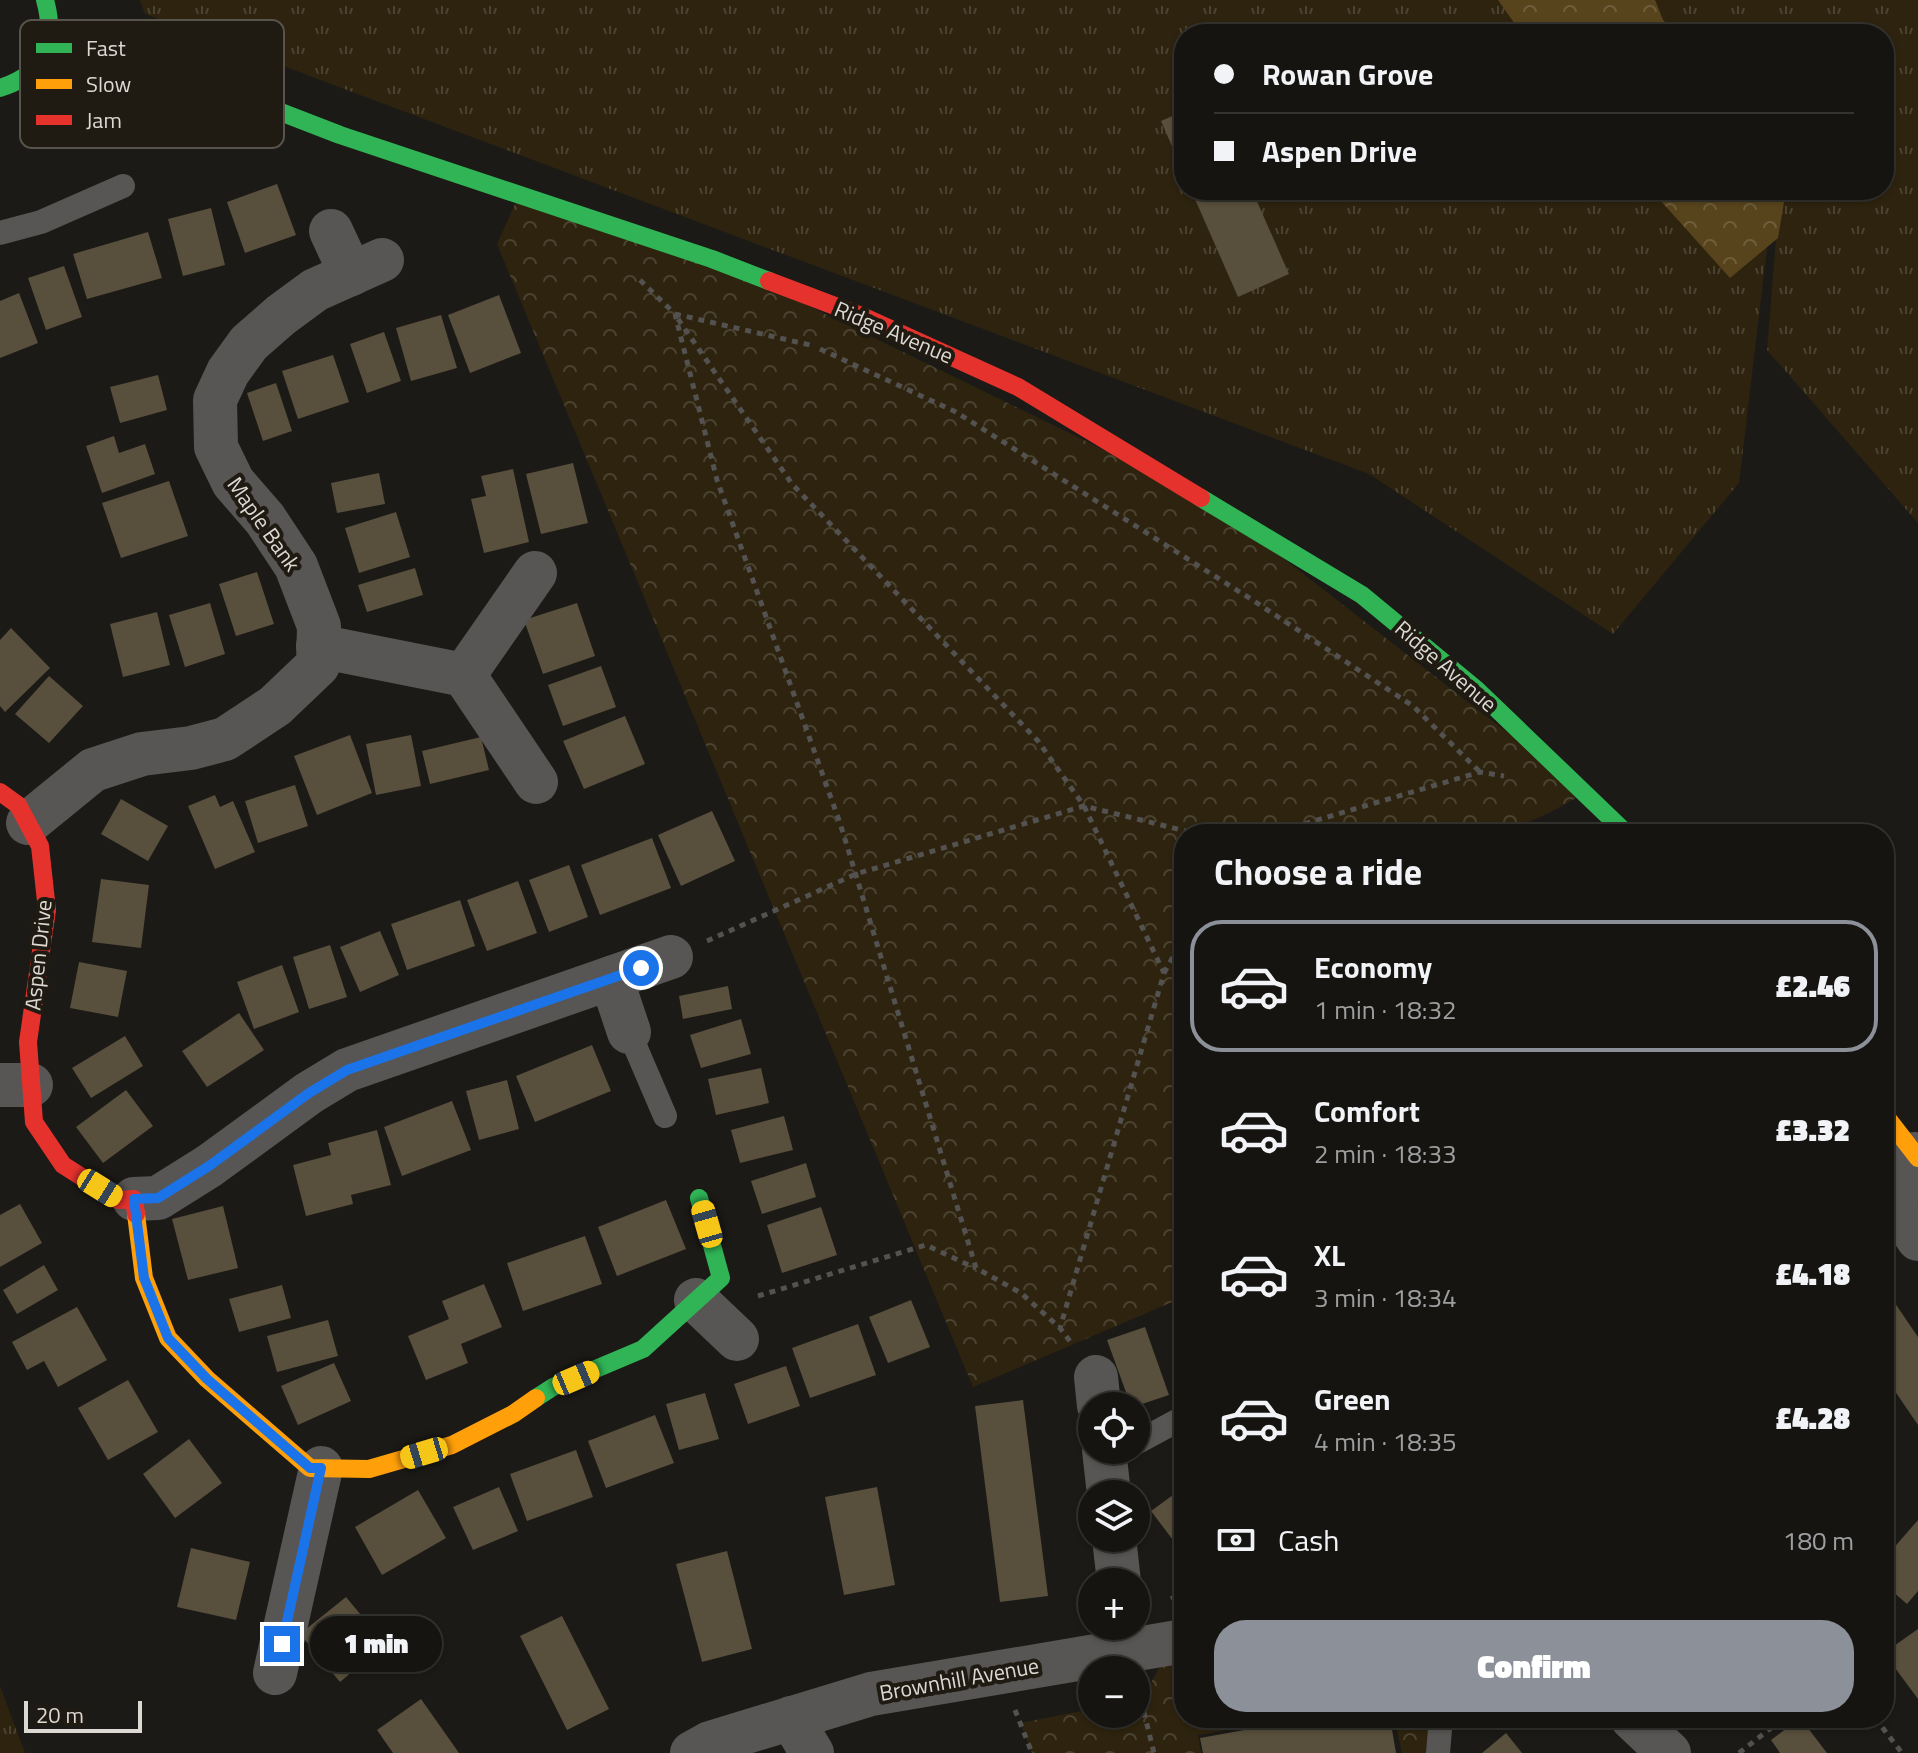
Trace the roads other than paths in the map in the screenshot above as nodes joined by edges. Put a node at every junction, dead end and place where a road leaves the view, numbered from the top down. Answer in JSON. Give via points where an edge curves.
{"nodes":[{"id":1,"x":45,"y":0,"type":"edge"},
{"id":2,"x":51,"y":20,"type":"edge"},
{"id":3,"x":20,"y":80,"type":"edge"},
{"id":4,"x":0,"y":88,"type":"edge"},
{"id":5,"x":284,"y":113,"type":"edge"},
{"id":6,"x":123,"y":186,"type":"dead end"},
{"id":7,"x":331,"y":231,"type":"dead end"},
{"id":8,"x":0,"y":233,"type":"edge"},
{"id":9,"x":535,"y":573,"type":"dead end"},
{"id":10,"x":318,"y":646,"type":"junction"},
{"id":11,"x":464,"y":675,"type":"junction"},
{"id":12,"x":536,"y":782,"type":"dead end"},
{"id":13,"x":14,"y":807,"type":"edge"},
{"id":14,"x":1617,"y":824,"type":"edge"},
{"id":15,"x":671,"y":957,"type":"road end"},
{"id":16,"x":611,"y":978,"type":"junction"},
{"id":17,"x":629,"y":1032,"type":"joint"},
{"id":18,"x":16,"y":1085,"type":"edge"},
{"id":19,"x":665,"y":1116,"type":"dead end"},
{"id":20,"x":1894,"y":1127,"type":"edge"},
{"id":21,"x":1917,"y":1156,"type":"edge"},
{"id":22,"x":699,"y":1198,"type":"dead end"},
{"id":23,"x":134,"y":1199,"type":"junction"},
{"id":24,"x":1918,"y":1239,"type":"edge"},
{"id":25,"x":709,"y":1289,"type":"junction"},
{"id":26,"x":737,"y":1339,"type":"dead end"},
{"id":27,"x":1174,"y":1423,"type":"edge"},
{"id":28,"x":1150,"y":1438,"type":"edge"},
{"id":29,"x":321,"y":1468,"type":"junction"},
{"id":30,"x":1150,"y":1639,"type":"edge"},
{"id":31,"x":1117,"y":1640,"type":"edge"},
{"id":32,"x":1174,"y":1640,"type":"edge"},
{"id":33,"x":275,"y":1673,"type":"dead end"},
{"id":34,"x":1440,"y":1728,"type":"edge"},
{"id":35,"x":1643,"y":1728,"type":"edge"},
{"id":36,"x":802,"y":1736,"type":"edge"},
{"id":37,"x":692,"y":1753,"type":"edge"},
{"id":38,"x":1438,"y":1753,"type":"edge"},
{"id":39,"x":1669,"y":1753,"type":"edge"}],
"edges":[{"from":1,"to":2,"type":"street"},
{"from":3,"to":4,"type":"street"},
{"from":5,"to":14,"type":"street","name":"Ridge Avenue","via":[[712,259],[864,317],[1018,387],[1362,595],[1477,690]]},
{"from":6,"to":8,"type":"lane","via":[[41,222]]},
{"from":7,"to":10,"type":"street","name":"Maple Bank","via":[[366,267],[315,290],[249,343],[215,400],[216,447],[233,482],[296,566],[319,626]]},
{"from":9,"to":11,"type":"street"},
{"from":10,"to":11,"type":"street"},
{"from":10,"to":13,"type":"street","via":[[318,665],[275,706],[225,739],[142,754]]},
{"from":11,"to":12,"type":"street"},
{"from":13,"to":18,"type":"street","name":"Aspen Drive","via":[[40,846],[47,910],[28,1042]]},
{"from":15,"to":16,"type":"street"},
{"from":16,"to":17,"type":"street"},
{"from":16,"to":23,"type":"street","via":[[347,1070],[158,1198]]},
{"from":17,"to":19,"type":"lane"},
{"from":18,"to":23,"type":"street","name":"Aspen Drive","via":[[63,1165],[118,1200]]},
{"from":20,"to":21,"type":"street"},
{"from":21,"to":24,"type":"street","via":[[1895,1182],[1899,1210]]},
{"from":22,"to":25,"type":"street"},
{"from":23,"to":29,"type":"street","via":[[144,1278],[168,1338],[310,1468]]},
{"from":25,"to":26,"type":"street"},
{"from":25,"to":29,"type":"street","via":[[643,1349],[553,1387],[452,1445],[369,1469]]},
{"from":27,"to":28,"type":"lane"},
{"from":29,"to":33,"type":"street"},
{"from":30,"to":32,"type":"street","name":"Brownhill Avenue"},
{"from":31,"to":36,"type":"street","name":"Brownhill Avenue","via":[[871,1694]]},
{"from":34,"to":38,"type":"lane"},
{"from":35,"to":39,"type":"street"},
{"from":36,"to":37,"type":"street","name":"Brownhill Avenue","via":[[710,1743]]}]}
